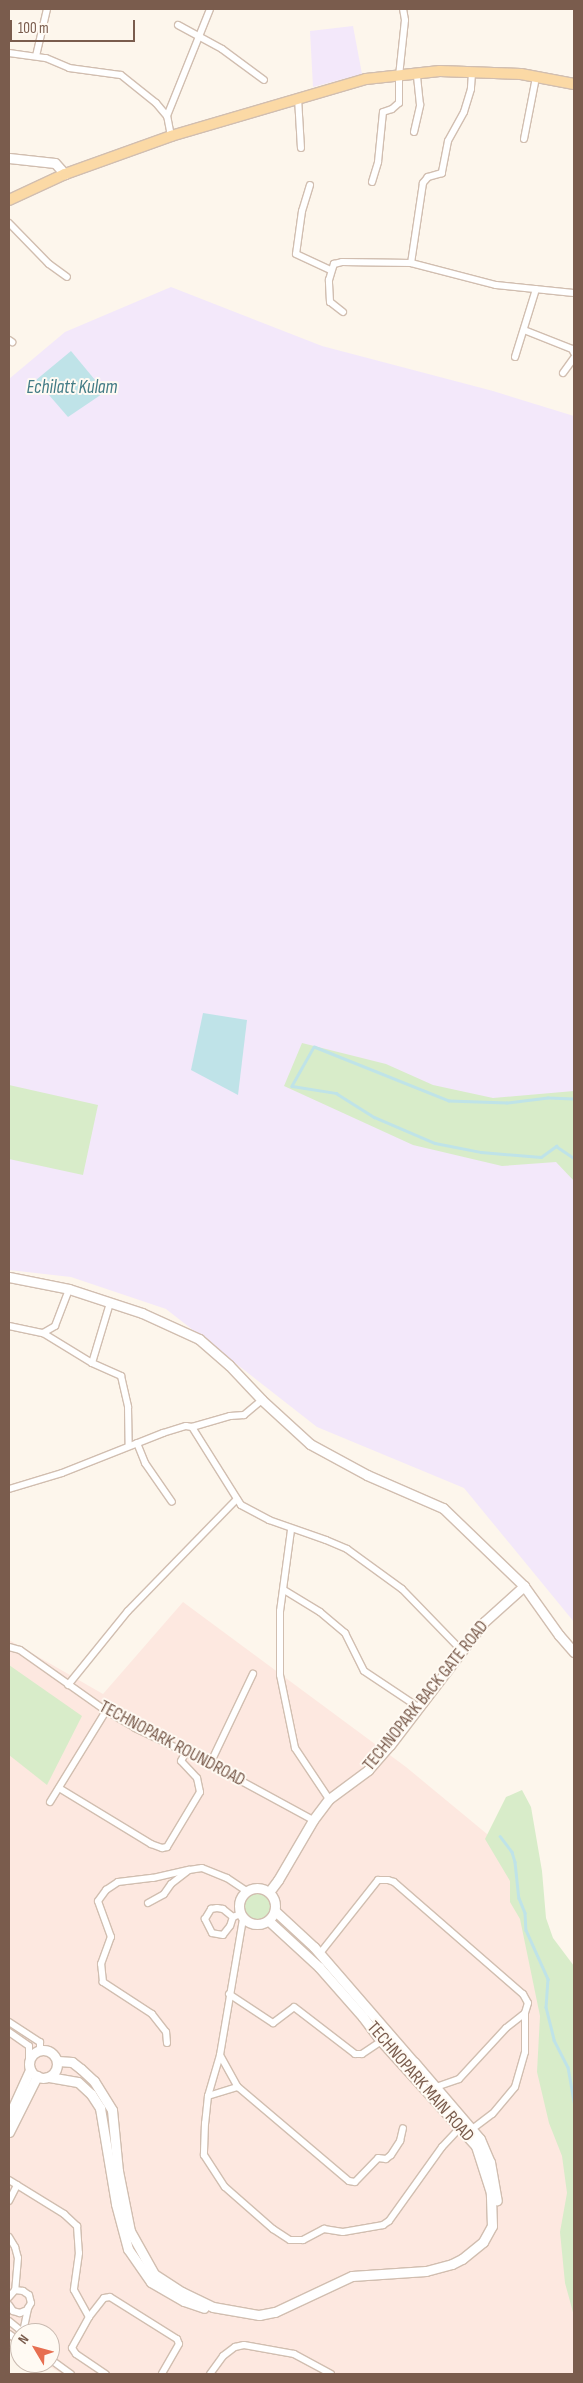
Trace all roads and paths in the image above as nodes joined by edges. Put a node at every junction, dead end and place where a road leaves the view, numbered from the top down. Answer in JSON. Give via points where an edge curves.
{"nodes":[{"id":1,"x":47,"y":9,"type":"edge"},
{"id":2,"x":210,"y":9,"type":"edge"},
{"id":3,"x":403,"y":9,"type":"edge"},
{"id":4,"x":178,"y":25,"type":"dead end"},
{"id":5,"x":200,"y":36,"type":"junction"},
{"id":6,"x":9,"y":52,"type":"edge"},
{"id":7,"x":36,"y":56,"type":"junction"},
{"id":8,"x":472,"y":73,"type":"junction"},
{"id":9,"x":417,"y":74,"type":"junction"},
{"id":10,"x":399,"y":76,"type":"junction"},
{"id":11,"x":536,"y":77,"type":"junction"},
{"id":12,"x":264,"y":80,"type":"dead end"},
{"id":13,"x":574,"y":84,"type":"edge"},
{"id":14,"x":298,"y":98,"type":"junction"},
{"id":15,"x":167,"y":116,"type":"junction"},
{"id":16,"x":414,"y":132,"type":"dead end"},
{"id":17,"x":171,"y":136,"type":"junction"},
{"id":18,"x":524,"y":139,"type":"dead end"},
{"id":19,"x":301,"y":148,"type":"dead end"},
{"id":20,"x":9,"y":158,"type":"edge"},
{"id":21,"x":65,"y":174,"type":"junction"},
{"id":22,"x":372,"y":182,"type":"dead end"},
{"id":23,"x":310,"y":185,"type":"dead end"},
{"id":24,"x":9,"y":200,"type":"edge"},
{"id":25,"x":9,"y":223,"type":"edge"},
{"id":26,"x":411,"y":263,"type":"junction"},
{"id":27,"x":330,"y":270,"type":"junction"},
{"id":28,"x":67,"y":277,"type":"dead end"},
{"id":29,"x":536,"y":288,"type":"junction"},
{"id":30,"x":574,"y":293,"type":"edge"},
{"id":31,"x":343,"y":312,"type":"dead end"},
{"id":32,"x":524,"y":330,"type":"junction"},
{"id":33,"x":574,"y":353,"type":"edge"},
{"id":34,"x":515,"y":357,"type":"dead end"},
{"id":35,"x":574,"y":358,"type":"edge"},
{"id":36,"x":563,"y":373,"type":"dead end"},
{"id":37,"x":9,"y":1277,"type":"edge"},
{"id":38,"x":69,"y":1288,"type":"junction"},
{"id":39,"x":110,"y":1303,"type":"junction"},
{"id":40,"x":9,"y":1326,"type":"edge"},
{"id":41,"x":43,"y":1333,"type":"junction"},
{"id":42,"x":92,"y":1363,"type":"junction"},
{"id":43,"x":262,"y":1400,"type":"junction"},
{"id":44,"x":192,"y":1427,"type":"junction"},
{"id":45,"x":137,"y":1443,"type":"junction"},
{"id":46,"x":129,"y":1446,"type":"junction"},
{"id":47,"x":9,"y":1489,"type":"edge"},
{"id":48,"x":237,"y":1499,"type":"junction"},
{"id":49,"x":172,"y":1502,"type":"dead end"},
{"id":50,"x":292,"y":1530,"type":"junction"},
{"id":51,"x":524,"y":1586,"type":"junction"},
{"id":52,"x":284,"y":1590,"type":"junction"},
{"id":53,"x":9,"y":1646,"type":"edge"},
{"id":54,"x":462,"y":1651,"type":"junction"},
{"id":55,"x":574,"y":1652,"type":"edge"},
{"id":56,"x":253,"y":1674,"type":"dead end"},
{"id":57,"x":68,"y":1685,"type":"junction"},
{"id":58,"x":418,"y":1707,"type":"junction"},
{"id":59,"x":106,"y":1712,"type":"junction"},
{"id":60,"x":186,"y":1752,"type":"junction"},
{"id":61,"x":210,"y":1764,"type":"junction"},
{"id":62,"x":59,"y":1788,"type":"junction"},
{"id":63,"x":329,"y":1799,"type":"junction"},
{"id":64,"x":50,"y":1802,"type":"dead end"},
{"id":65,"x":313,"y":1820,"type":"junction"},
{"id":66,"x":189,"y":1870,"type":"junction"},
{"id":67,"x":246,"y":1891,"type":"junction"},
{"id":68,"x":269,"y":1892,"type":"junction"},
{"id":69,"x":148,"y":1903,"type":"dead end"},
{"id":70,"x":275,"y":1911,"type":"junction"},
{"id":71,"x":239,"y":1917,"type":"junction"},
{"id":72,"x":268,"y":1921,"type":"junction"},
{"id":73,"x":314,"y":1948,"type":"junction"},
{"id":74,"x":229,"y":1994,"type":"junction"},
{"id":75,"x":525,"y":2013,"type":"junction"},
{"id":76,"x":9,"y":2022,"type":"edge"},
{"id":77,"x":9,"y":2032,"type":"edge"},
{"id":78,"x":381,"y":2041,"type":"junction"},
{"id":79,"x":167,"y":2043,"type":"dead end"},
{"id":80,"x":40,"y":2050,"type":"junction"},
{"id":81,"x":220,"y":2055,"type":"junction"},
{"id":82,"x":29,"y":2060,"type":"junction"},
{"id":83,"x":58,"y":2061,"type":"junction"},
{"id":84,"x":414,"y":2062,"type":"junction"},
{"id":85,"x":33,"y":2073,"type":"junction"},
{"id":86,"x":49,"y":2077,"type":"junction"},
{"id":87,"x":238,"y":2087,"type":"junction"},
{"id":88,"x":436,"y":2087,"type":"junction"},
{"id":89,"x":208,"y":2096,"type":"junction"},
{"id":90,"x":9,"y":2116,"type":"edge"},
{"id":91,"x":403,"y":2128,"type":"dead end"},
{"id":92,"x":460,"y":2128,"type":"junction"},
{"id":93,"x":472,"y":2129,"type":"junction"},
{"id":94,"x":9,"y":2132,"type":"edge"},
{"id":95,"x":480,"y":2139,"type":"junction"},
{"id":96,"x":9,"y":2180,"type":"edge"},
{"id":97,"x":17,"y":2185,"type":"junction"},
{"id":98,"x":9,"y":2201,"type":"edge"},
{"id":99,"x":9,"y":2237,"type":"edge"},
{"id":100,"x":15,"y":2290,"type":"junction"},
{"id":101,"x":9,"y":2297,"type":"edge"},
{"id":102,"x":9,"y":2305,"type":"edge"},
{"id":103,"x":28,"y":2308,"type":"junction"},
{"id":104,"x":89,"y":2317,"type":"junction"},
{"id":105,"x":25,"y":2323,"type":"edge"},
{"id":106,"x":60,"y":2366,"type":"edge"},
{"id":107,"x":71,"y":2374,"type":"edge"},
{"id":108,"x":106,"y":2374,"type":"edge"},
{"id":109,"x":162,"y":2374,"type":"edge"},
{"id":110,"x":210,"y":2374,"type":"edge"},
{"id":111,"x":331,"y":2374,"type":"edge"}],
"edges":[{"from":1,"to":7,"type":"street"},
{"from":2,"to":5,"type":"street"},
{"from":3,"to":10,"type":"street","via":[[405,20]]},
{"from":4,"to":5,"type":"street"},
{"from":5,"to":12,"type":"street"},
{"from":5,"to":15,"type":"street"},
{"from":6,"to":7,"type":"street"},
{"from":7,"to":15,"type":"street","via":[[69,68],[120,75],[156,103]]},
{"from":8,"to":9,"type":"main road","via":[[440,71]]},
{"from":8,"to":11,"type":"main road"},
{"from":8,"to":26,"type":"street","via":[[471,89],[464,112],[448,142],[442,173],[423,183]]},
{"from":9,"to":10,"type":"main road"},
{"from":9,"to":16,"type":"street","via":[[420,105]]},
{"from":10,"to":14,"type":"main road","via":[[366,79]]},
{"from":10,"to":22,"type":"street","via":[[399,103],[382,112],[378,162]]},
{"from":11,"to":13,"type":"main road"},
{"from":11,"to":18,"type":"street"},
{"from":14,"to":17,"type":"main road"},
{"from":14,"to":19,"type":"street"},
{"from":15,"to":17,"type":"street"},
{"from":17,"to":21,"type":"main road"},
{"from":20,"to":21,"type":"street","via":[[54,164]]},
{"from":21,"to":24,"type":"main road"},
{"from":23,"to":27,"type":"street","via":[[302,211],[296,254]]},
{"from":25,"to":28,"type":"street","via":[[49,264]]},
{"from":26,"to":27,"type":"street","via":[[342,262],[334,264]]},
{"from":26,"to":29,"type":"street","via":[[496,285]]},
{"from":27,"to":31,"type":"street","via":[[330,302]]},
{"from":29,"to":30,"type":"street"},
{"from":29,"to":32,"type":"street"},
{"from":32,"to":33,"type":"street","via":[[572,349]]},
{"from":32,"to":34,"type":"street"},
{"from":35,"to":36,"type":"street"},
{"from":37,"to":38,"type":"street"},
{"from":38,"to":39,"type":"street"},
{"from":38,"to":41,"type":"street","via":[[55,1326]]},
{"from":39,"to":42,"type":"street"},
{"from":39,"to":43,"type":"street","via":[[142,1313],[199,1339]]},
{"from":40,"to":41,"type":"street"},
{"from":41,"to":42,"type":"street"},
{"from":42,"to":46,"type":"street","via":[[120,1376],[128,1407]]},
{"from":43,"to":44,"type":"street","via":[[244,1415]]},
{"from":43,"to":51,"type":"street","via":[[310,1444],[368,1475],[443,1508]]},
{"from":44,"to":45,"type":"street","via":[[186,1426]]},
{"from":44,"to":48,"type":"street"},
{"from":45,"to":46,"type":"street"},
{"from":45,"to":49,"type":"street","via":[[145,1463]]},
{"from":46,"to":47,"type":"street","via":[[62,1473]]},
{"from":48,"to":50,"type":"street","via":[[262,1516]]},
{"from":48,"to":57,"type":"street","via":[[123,1617]]},
{"from":50,"to":52,"type":"street"},
{"from":50,"to":54,"type":"street","via":[[347,1549],[376,1569],[419,1604]]},
{"from":51,"to":54,"type":"street","name":"TECHNOPARK BACK GATE ROAD","via":[[484,1622]]},
{"from":51,"to":55,"type":"street"},
{"from":52,"to":58,"type":"street","via":[[320,1612],[345,1633],[364,1671]]},
{"from":52,"to":63,"type":"street","via":[[280,1611],[280,1675],[294,1748]]},
{"from":53,"to":57,"type":"street","name":"TECHNOPARK ROUNDROAD","via":[[20,1650]]},
{"from":54,"to":58,"type":"street","name":"TECHNOPARK BACK GATE ROAD"},
{"from":56,"to":61,"type":"street"},
{"from":57,"to":59,"type":"street","name":"TECHNOPARK ROUNDROAD"},
{"from":58,"to":63,"type":"street","name":"TECHNOPARK BACK GATE ROAD","via":[[368,1770]]},
{"from":59,"to":60,"type":"street","name":"TECHNOPARK ROUNDROAD"},
{"from":59,"to":62,"type":"street"},
{"from":60,"to":61,"type":"street","name":"TECHNOPARK ROUNDROAD"},
{"from":60,"to":62,"type":"street","via":[[181,1761],[197,1778],[200,1792],[167,1847],[152,1844]]},
{"from":61,"to":65,"type":"street","name":"TECHNOPARK ROUNDROAD"},
{"from":62,"to":64,"type":"street"},
{"from":63,"to":65,"type":"street","name":"TECHNOPARK BACK GATE ROAD"},
{"from":65,"to":68,"type":"street","name":"TECHNOPARK BACK GATE ROAD"},
{"from":66,"to":67,"type":"street","via":[[202,1868],[227,1878]]},
{"from":66,"to":69,"type":"street","via":[[164,1894]]},
{"from":66,"to":79,"type":"street","via":[[118,1882],[98,1901],[111,1937],[101,1964],[103,1982],[152,2014],[166,2032]]},
{"from":67,"to":68,"type":"street","via":[[255,1888]]},
{"from":67,"to":71,"type":"street","via":[[239,1902]]},
{"from":68,"to":70,"type":"street","name":"TECHNOPARK MAIN ROAD","via":[[274,1899]]},
{"from":70,"to":72,"type":"street"},
{"from":70,"to":73,"type":"street","name":"TECHNOPARK MAIN ROAD"},
{"from":71,"to":71,"type":"street","via":[[217,1908],[211,1910],[205,1919],[212,1933],[223,1935]]},
{"from":71,"to":72,"type":"street","via":[[250,1924]]},
{"from":71,"to":74,"type":"street"},
{"from":72,"to":78,"type":"street","name":"TECHNOPARK MAIN ROAD","via":[[319,1968]]},
{"from":73,"to":75,"type":"street","via":[[320,1952],[378,1880],[388,1880],[523,1994],[528,2003]]},
{"from":73,"to":84,"type":"street","name":"TECHNOPARK MAIN ROAD"},
{"from":74,"to":78,"type":"street","via":[[273,2023],[294,2007],[355,2054],[362,2054]]},
{"from":74,"to":81,"type":"street"},
{"from":75,"to":88,"type":"street","via":[[506,2028],[459,2079]]},
{"from":75,"to":93,"type":"street","via":[[525,2052],[515,2087],[487,2119]]},
{"from":76,"to":80,"type":"street","via":[[40,2042]]},
{"from":77,"to":82,"type":"street","via":[[29,2046]]},
{"from":78,"to":92,"type":"street","name":"TECHNOPARK MAIN ROAD"},
{"from":80,"to":82,"type":"street"},
{"from":80,"to":83,"type":"street","via":[[49,2050]]},
{"from":81,"to":87,"type":"street"},
{"from":81,"to":89,"type":"street"},
{"from":82,"to":85,"type":"street"},
{"from":83,"to":86,"type":"street","via":[[55,2072]]},
{"from":83,"to":92,"type":"street","name":"TECHNOPARK MAIN ROAD","via":[[72,2062],[81,2069],[94,2081],[112,2110],[118,2171],[130,2231],[154,2274],[213,2307],[257,2315],[275,2312],[352,2276],[442,2268],[479,2247],[492,2226],[491,2193],[476,2146]]},
{"from":84,"to":88,"type":"street","name":"TECHNOPARK MAIN ROAD"},
{"from":84,"to":95,"type":"street","name":"TECHNOPARK MAIN ROAD"},
{"from":85,"to":86,"type":"street"},
{"from":85,"to":90,"type":"street"},
{"from":85,"to":94,"type":"street"},
{"from":86,"to":95,"type":"street","name":"TECHNOPARK MAIN ROAD","via":[[78,2082],[100,2108],[124,2238],[151,2282],[184,2301],[244,2319],[276,2318],[354,2280],[425,2276],[444,2272],[477,2255],[495,2234],[498,2217],[490,2162]]},
{"from":87,"to":89,"type":"street"},
{"from":87,"to":91,"type":"street","via":[[349,2181],[355,2182],[378,2158],[386,2159],[391,2155],[400,2141]]},
{"from":88,"to":93,"type":"street","name":"TECHNOPARK MAIN ROAD"},
{"from":89,"to":92,"type":"street","via":[[204,2155],[225,2187],[290,2240],[303,2240],[324,2229],[343,2232],[384,2225]]},
{"from":93,"to":95,"type":"street","name":"TECHNOPARK MAIN ROAD"},
{"from":96,"to":97,"type":"street"},
{"from":97,"to":98,"type":"street"},
{"from":97,"to":104,"type":"street","via":[[75,2223],[80,2239],[74,2290]]},
{"from":99,"to":100,"type":"street","via":[[18,2258]]},
{"from":100,"to":101,"type":"street"},
{"from":100,"to":103,"type":"street","via":[[24,2290],[29,2296],[31,2303]]},
{"from":102,"to":103,"type":"street","via":[[16,2312]]},
{"from":103,"to":105,"type":"street"},
{"from":104,"to":108,"type":"street","via":[[72,2348]]},
{"from":104,"to":109,"type":"street","via":[[104,2298],[110,2297],[177,2339],[179,2344]]},
{"from":106,"to":107,"type":"street"},
{"from":110,"to":111,"type":"street","via":[[223,2356],[244,2345],[294,2354]]}]}
